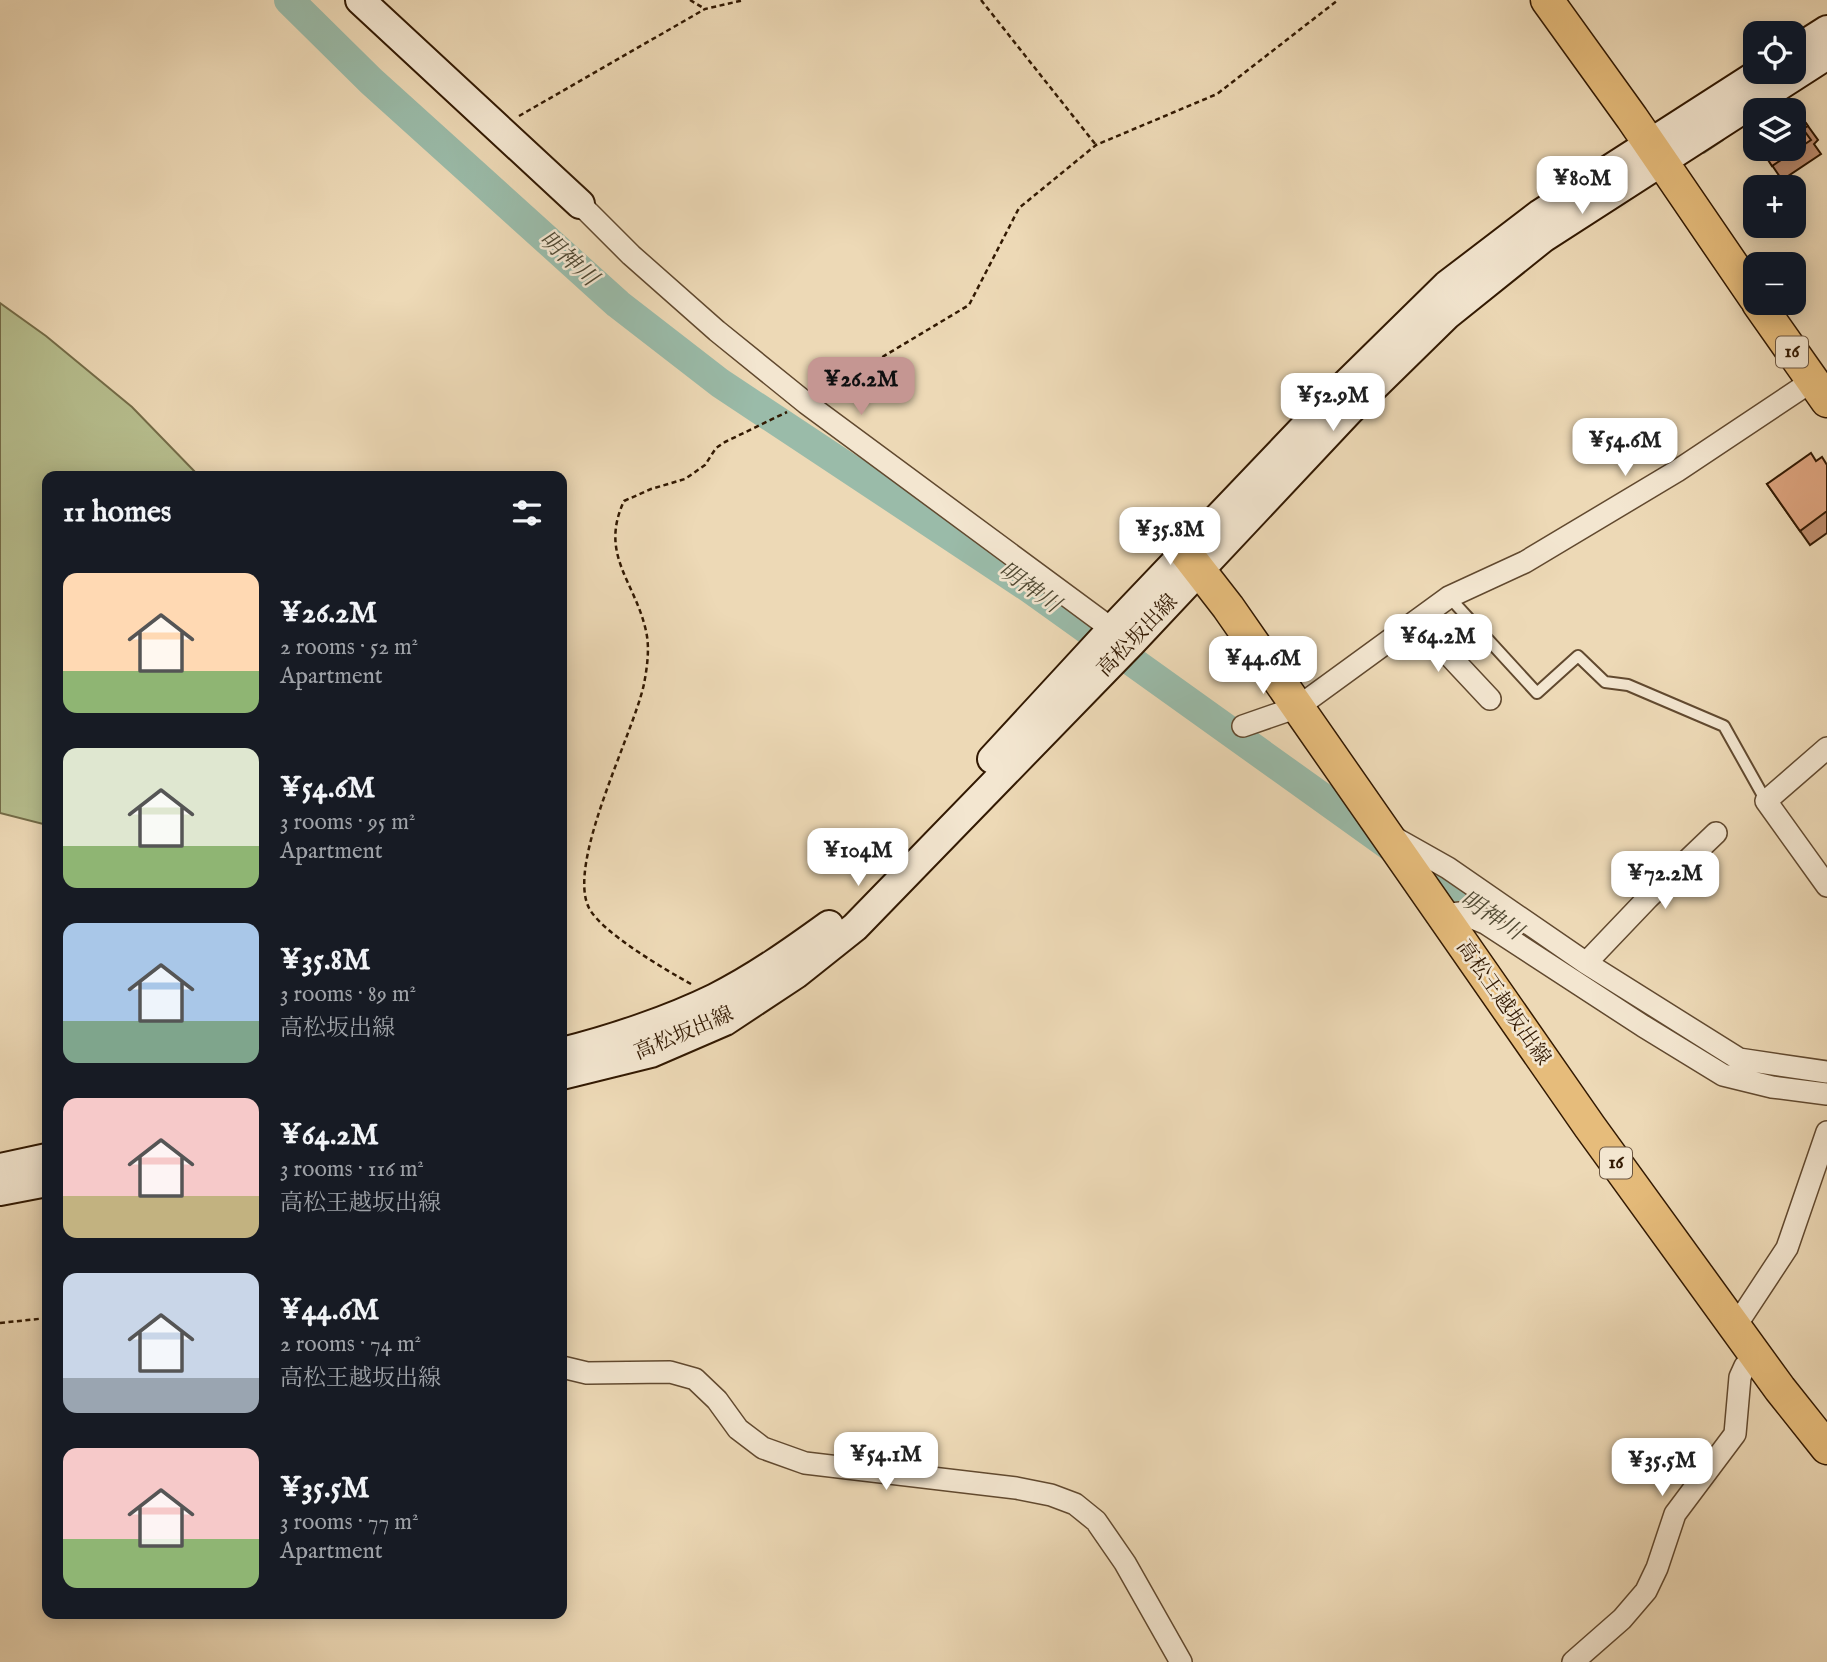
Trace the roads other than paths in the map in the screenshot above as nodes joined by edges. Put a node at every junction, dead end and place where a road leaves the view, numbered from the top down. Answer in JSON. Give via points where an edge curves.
{"nodes":[{"id":1,"x":360,"y":0,"type":"edge"},
{"id":2,"x":1547,"y":0,"type":"edge"},
{"id":3,"x":1827,"y":30,"type":"edge"},
{"id":4,"x":1806,"y":43,"type":"edge"},
{"id":5,"x":1827,"y":55,"type":"edge"},
{"id":6,"x":1745,"y":84,"type":"edge"},
{"id":7,"x":1655,"y":152,"type":"junction"},
{"id":8,"x":580,"y":204,"type":"joint"},
{"id":9,"x":1743,"y":280,"type":"edge"},
{"id":10,"x":1766,"y":315,"type":"edge"},
{"id":11,"x":1820,"y":391,"type":"edge"},
{"id":12,"x":1193,"y":562,"type":"junction"},
{"id":13,"x":1449,"y":597,"type":"junction"},
{"id":14,"x":1416,"y":621,"type":"junction"},
{"id":15,"x":1116,"y":642,"type":"junction"},
{"id":16,"x":1480,"y":695,"type":"dead end"},
{"id":17,"x":1298,"y":707,"type":"junction"},
{"id":18,"x":1243,"y":726,"type":"dead end"},
{"id":19,"x":1827,"y":748,"type":"edge"},
{"id":20,"x":1766,"y":801,"type":"junction"},
{"id":21,"x":1385,"y":832,"type":"junction"},
{"id":22,"x":1716,"y":833,"type":"dead end"},
{"id":23,"x":1827,"y":886,"type":"edge"},
{"id":24,"x":1442,"y":915,"type":"junction"},
{"id":25,"x":1586,"y":963,"type":"junction"},
{"id":26,"x":567,"y":1050,"type":"edge"},
{"id":27,"x":1827,"y":1072,"type":"edge"},
{"id":28,"x":567,"y":1074,"type":"edge"},
{"id":29,"x":1827,"y":1094,"type":"edge"},
{"id":30,"x":1827,"y":1132,"type":"edge"},
{"id":31,"x":42,"y":1159,"type":"edge"},
{"id":32,"x":0,"y":1168,"type":"edge"},
{"id":33,"x":42,"y":1183,"type":"edge"},
{"id":34,"x":0,"y":1191,"type":"edge"},
{"id":35,"x":1735,"y":1327,"type":"junction"},
{"id":36,"x":1757,"y":1356,"type":"junction"},
{"id":37,"x":567,"y":1368,"type":"edge"},
{"id":38,"x":1827,"y":1448,"type":"edge"},
{"id":39,"x":1181,"y":1662,"type":"edge"},
{"id":40,"x":1573,"y":1662,"type":"edge"}],
"edges":[{"from":1,"to":8,"type":"main road"},
{"from":2,"to":7,"type":"main road"},
{"from":3,"to":4,"type":"main road"},
{"from":5,"to":7,"type":"main road","name":"高松坂出線"},
{"from":6,"to":7,"type":"main road","name":"高松坂出線"},
{"from":7,"to":9,"type":"main road"},
{"from":7,"to":12,"type":"main road","name":"高松坂出線","via":[[1540,214],[1447,285],[1337,393]]},
{"from":8,"to":15,"type":"street","via":[[717,331]]},
{"from":10,"to":11,"type":"main road","number":"16"},
{"from":11,"to":13,"type":"street","via":[[1525,562]]},
{"from":12,"to":15,"type":"main road","name":"高松坂出線"},
{"from":12,"to":17,"type":"main road","name":"高松王越坂出線","number":"16"},
{"from":13,"to":14,"type":"street"},
{"from":13,"to":20,"type":"lane","via":[[1536,693],[1578,656],[1605,682],[1628,685],[1724,726]]},
{"from":14,"to":16,"type":"street"},
{"from":14,"to":17,"type":"street"},
{"from":15,"to":26,"type":"main road","name":"高松坂出線","via":[[838,919],[715,998]]},
{"from":15,"to":28,"type":"main road","name":"高松坂出線","via":[[855,926],[796,974],[725,1021],[651,1053]]},
{"from":17,"to":18,"type":"street"},
{"from":17,"to":21,"type":"main road","name":"高松王越坂出線","number":"16"},
{"from":19,"to":20,"type":"street"},
{"from":20,"to":23,"type":"street"},
{"from":21,"to":24,"type":"main road","name":"高松王越坂出線","number":"16"},
{"from":21,"to":25,"type":"street","via":[[1448,868]]},
{"from":22,"to":25,"type":"street"},
{"from":24,"to":29,"type":"street","via":[[1460,913],[1485,923],[1723,1075]]},
{"from":24,"to":35,"type":"main road","name":"高松王越坂出線","number":"16"},
{"from":25,"to":27,"type":"street","via":[[1740,1059]]},
{"from":30,"to":35,"type":"street","via":[[1787,1248]]},
{"from":31,"to":32,"type":"main road"},
{"from":33,"to":34,"type":"main road"},
{"from":35,"to":36,"type":"main road","name":"高松王越坂出線","number":"16"},
{"from":36,"to":38,"type":"main road","name":"高松王越坂出線","number":"16"},
{"from":36,"to":40,"type":"street","via":[[1740,1377],[1735,1434],[1675,1514],[1646,1591]]},
{"from":37,"to":39,"type":"street","via":[[587,1373],[670,1372],[695,1379],[738,1429],[763,1448],[805,1463],[1016,1488],[1075,1504],[1096,1521],[1125,1563]]}]}
